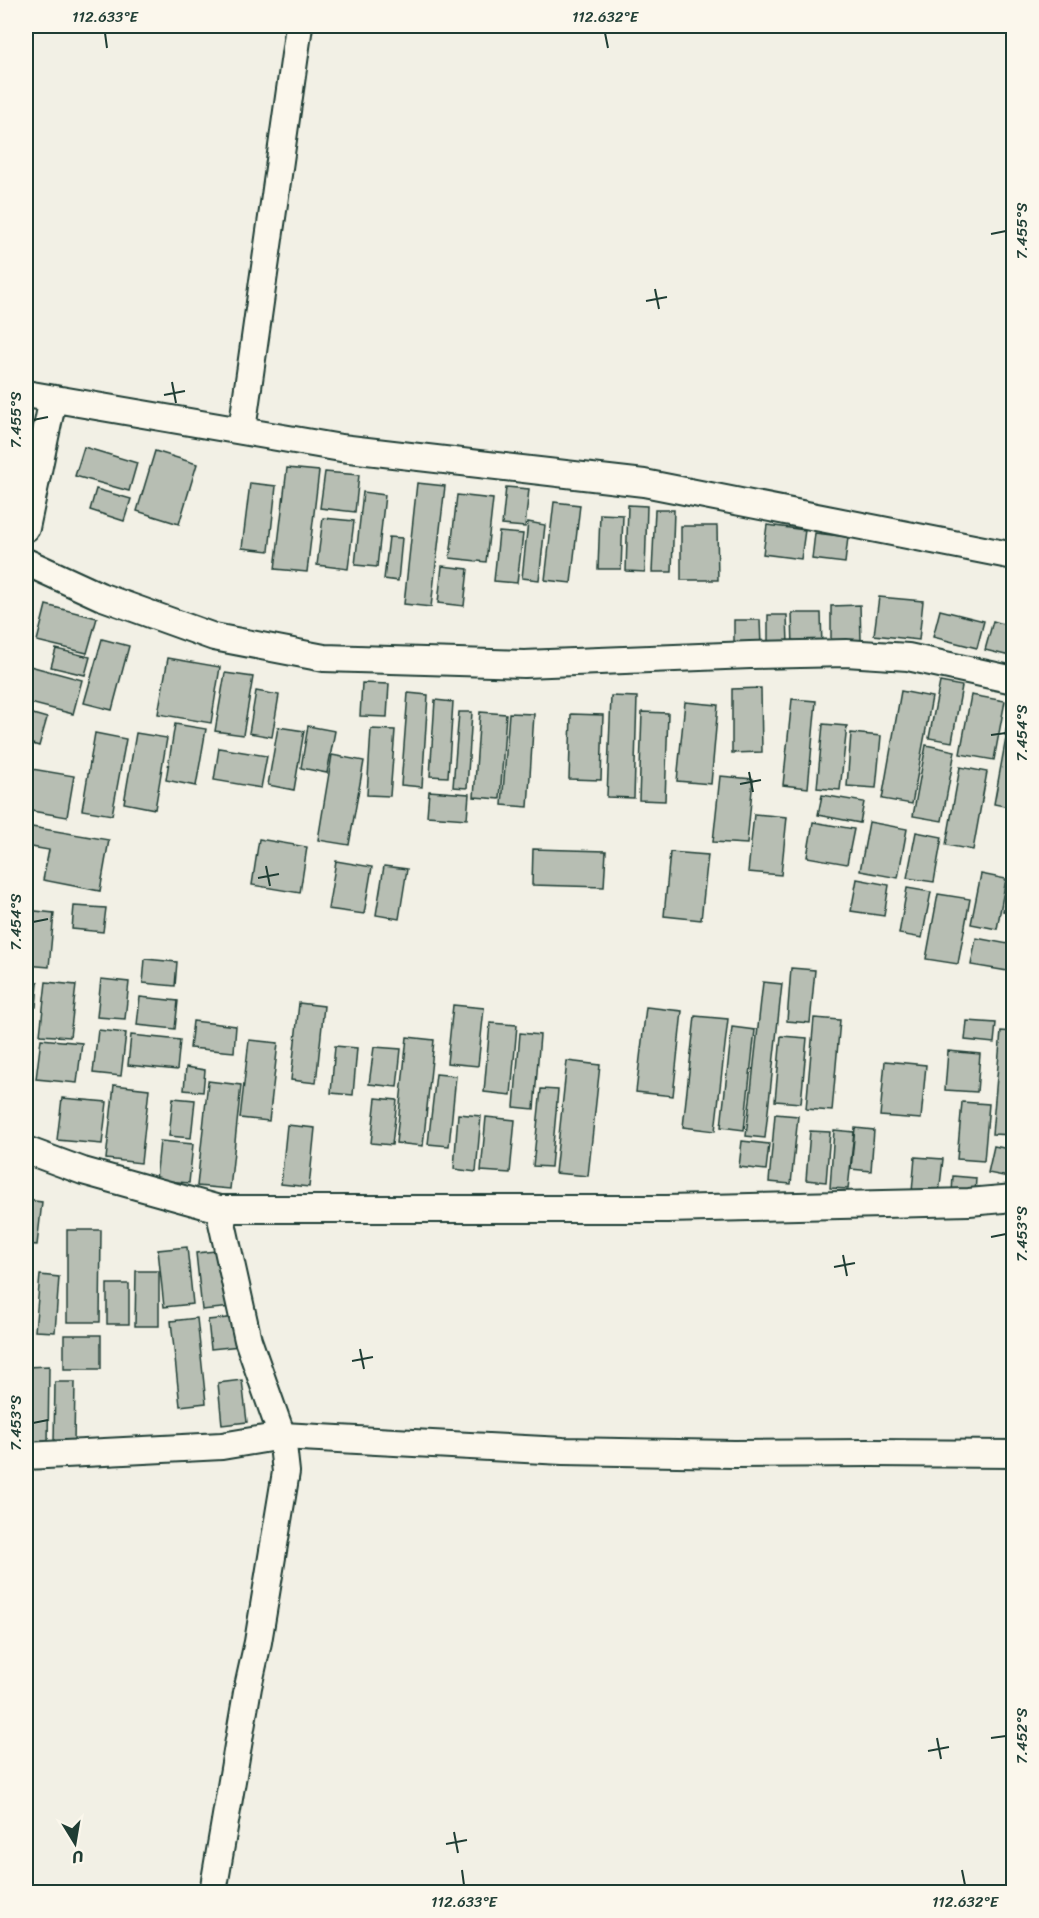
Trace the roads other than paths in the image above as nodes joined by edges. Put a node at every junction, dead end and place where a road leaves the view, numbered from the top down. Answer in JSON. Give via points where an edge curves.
{"nodes":[{"id":1,"x":299,"y":26,"type":"edge"},
{"id":2,"x":26,"y":394,"type":"edge"},
{"id":3,"x":53,"y":399,"type":"junction"},
{"id":4,"x":242,"y":430,"type":"junction"},
{"id":5,"x":26,"y":528,"type":"edge"},
{"id":6,"x":1014,"y":556,"type":"edge"},
{"id":7,"x":26,"y":562,"type":"edge"},
{"id":8,"x":1014,"y":680,"type":"edge"},
{"id":9,"x":26,"y":1150,"type":"edge"},
{"id":10,"x":1014,"y":1198,"type":"edge"},
{"id":11,"x":219,"y":1209,"type":"junction"},
{"id":12,"x":282,"y":1436,"type":"junction"},
{"id":13,"x":1014,"y":1454,"type":"edge"},
{"id":14,"x":26,"y":1456,"type":"edge"},
{"id":15,"x":213,"y":1893,"type":"edge"}],
"edges":[{"from":1,"to":4,"type":"street"},
{"from":2,"to":3,"type":"street"},
{"from":3,"to":4,"type":"street"},
{"from":3,"to":5,"type":"street"},
{"from":4,"to":6,"type":"street","via":[[341,448],[644,483]]},
{"from":7,"to":8,"type":"street","via":[[100,596],[214,637],[324,658],[524,664],[846,653],[908,657]]},
{"from":9,"to":11,"type":"street","via":[[83,1171]]},
{"from":10,"to":11,"type":"street","via":[[667,1209]]},
{"from":11,"to":12,"type":"street","via":[[248,1340]]},
{"from":12,"to":13,"type":"street","via":[[563,1451]]},
{"from":12,"to":14,"type":"street","via":[[222,1446]]},
{"from":12,"to":15,"type":"street","via":[[286,1472]]}]}
